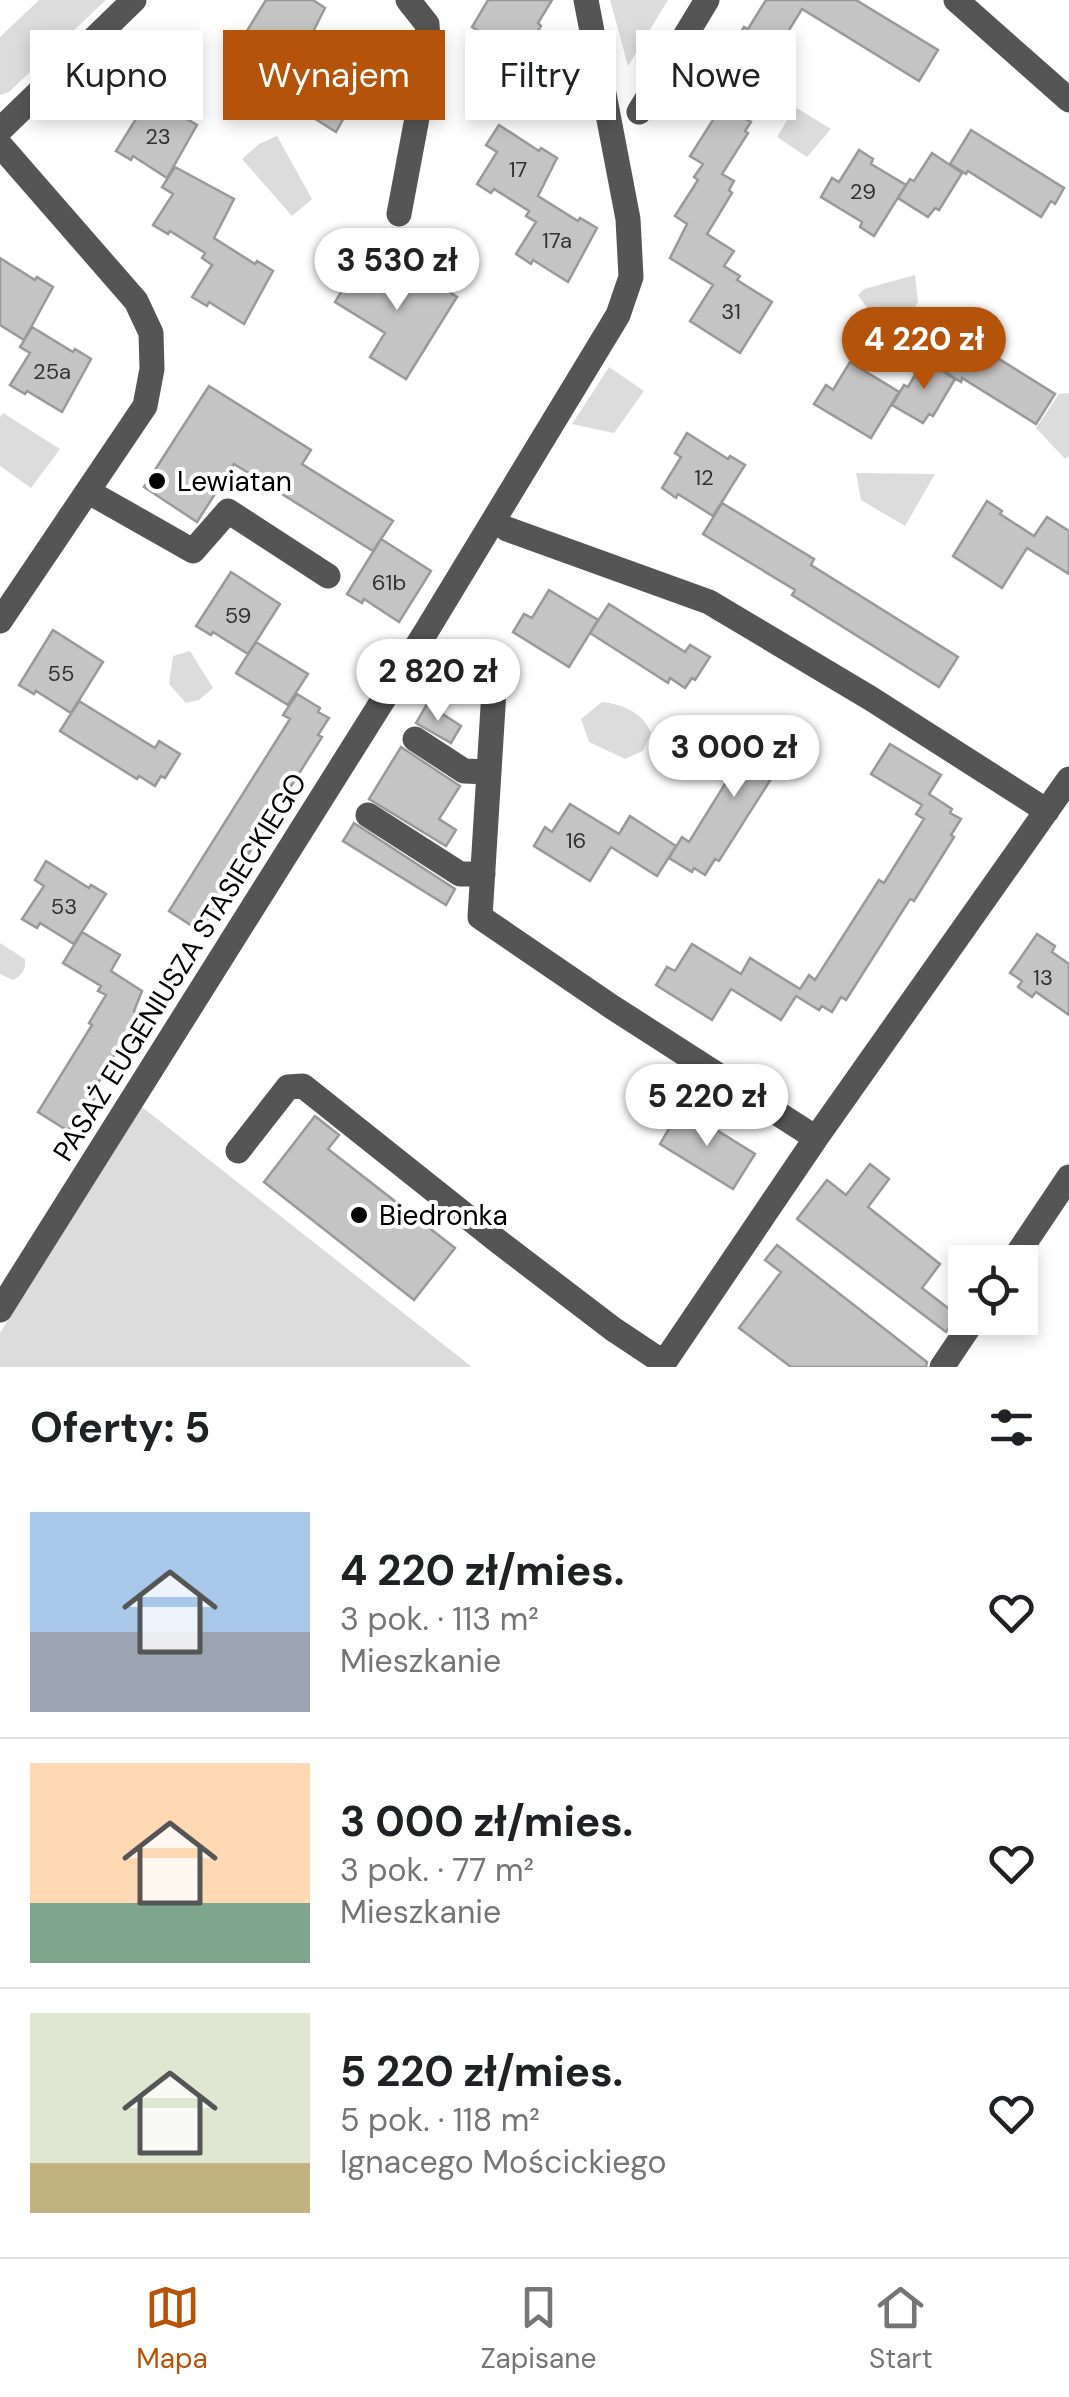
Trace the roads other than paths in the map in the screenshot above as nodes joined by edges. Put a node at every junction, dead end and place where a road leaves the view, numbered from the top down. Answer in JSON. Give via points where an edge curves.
{"nodes":[{"id":1,"x":134,"y":0,"type":"edge"},
{"id":2,"x":408,"y":0,"type":"edge"},
{"id":3,"x":586,"y":0,"type":"edge"},
{"id":4,"x":707,"y":0,"type":"edge"},
{"id":5,"x":956,"y":0,"type":"edge"},
{"id":6,"x":689,"y":30,"type":"edge"},
{"id":7,"x":1069,"y":100,"type":"edge"},
{"id":8,"x":0,"y":130,"type":"edge"},
{"id":9,"x":0,"y":145,"type":"edge"},
{"id":10,"x":399,"y":214,"type":"dead end"},
{"id":11,"x":89,"y":492,"type":"junction"},
{"id":12,"x":507,"y":529,"type":"dead end"},
{"id":13,"x":328,"y":576,"type":"dead end"},
{"id":14,"x":0,"y":621,"type":"edge"},
{"id":15,"x":494,"y":691,"type":"dead end"},
{"id":16,"x":415,"y":739,"type":"dead end"},
{"id":17,"x":490,"y":772,"type":"junction"},
{"id":18,"x":1069,"y":779,"type":"edge"},
{"id":19,"x":1048,"y":811,"type":"junction"},
{"id":20,"x":368,"y":815,"type":"dead end"},
{"id":21,"x":482,"y":874,"type":"junction"},
{"id":22,"x":816,"y":1138,"type":"junction"},
{"id":23,"x":238,"y":1151,"type":"dead end"},
{"id":24,"x":1069,"y":1178,"type":"edge"},
{"id":25,"x":1024,"y":1245,"type":"edge"},
{"id":26,"x":0,"y":1310,"type":"edge"},
{"id":27,"x":964,"y":1335,"type":"edge"},
{"id":28,"x":663,"y":1365,"type":"edge"},
{"id":29,"x":942,"y":1367,"type":"edge"}],
"edges":[{"from":1,"to":8,"type":"street"},
{"from":2,"to":10,"type":"street","via":[[427,24],[429,54]]},
{"from":3,"to":26,"type":"street","name":"PASAŻ EUGENIUSZA STASIECKIEGO","via":[[628,219],[632,276],[618,315]]},
{"from":4,"to":6,"type":"street"},
{"from":5,"to":7,"type":"street"},
{"from":9,"to":11,"type":"street","via":[[136,301],[150,333],[146,406]]},
{"from":11,"to":13,"type":"street","via":[[193,551],[228,512]]},
{"from":11,"to":14,"type":"street"},
{"from":12,"to":19,"type":"street","via":[[708,602]]},
{"from":15,"to":17,"type":"street"},
{"from":16,"to":17,"type":"street","via":[[464,771]]},
{"from":17,"to":21,"type":"street"},
{"from":18,"to":19,"type":"street"},
{"from":19,"to":22,"type":"street"},
{"from":20,"to":21,"type":"street","via":[[460,874]]},
{"from":21,"to":22,"type":"street","via":[[480,917]]},
{"from":22,"to":28,"type":"street"},
{"from":23,"to":28,"type":"street","via":[[288,1086],[303,1086]]},
{"from":24,"to":25,"type":"street"},
{"from":27,"to":29,"type":"street"}]}
